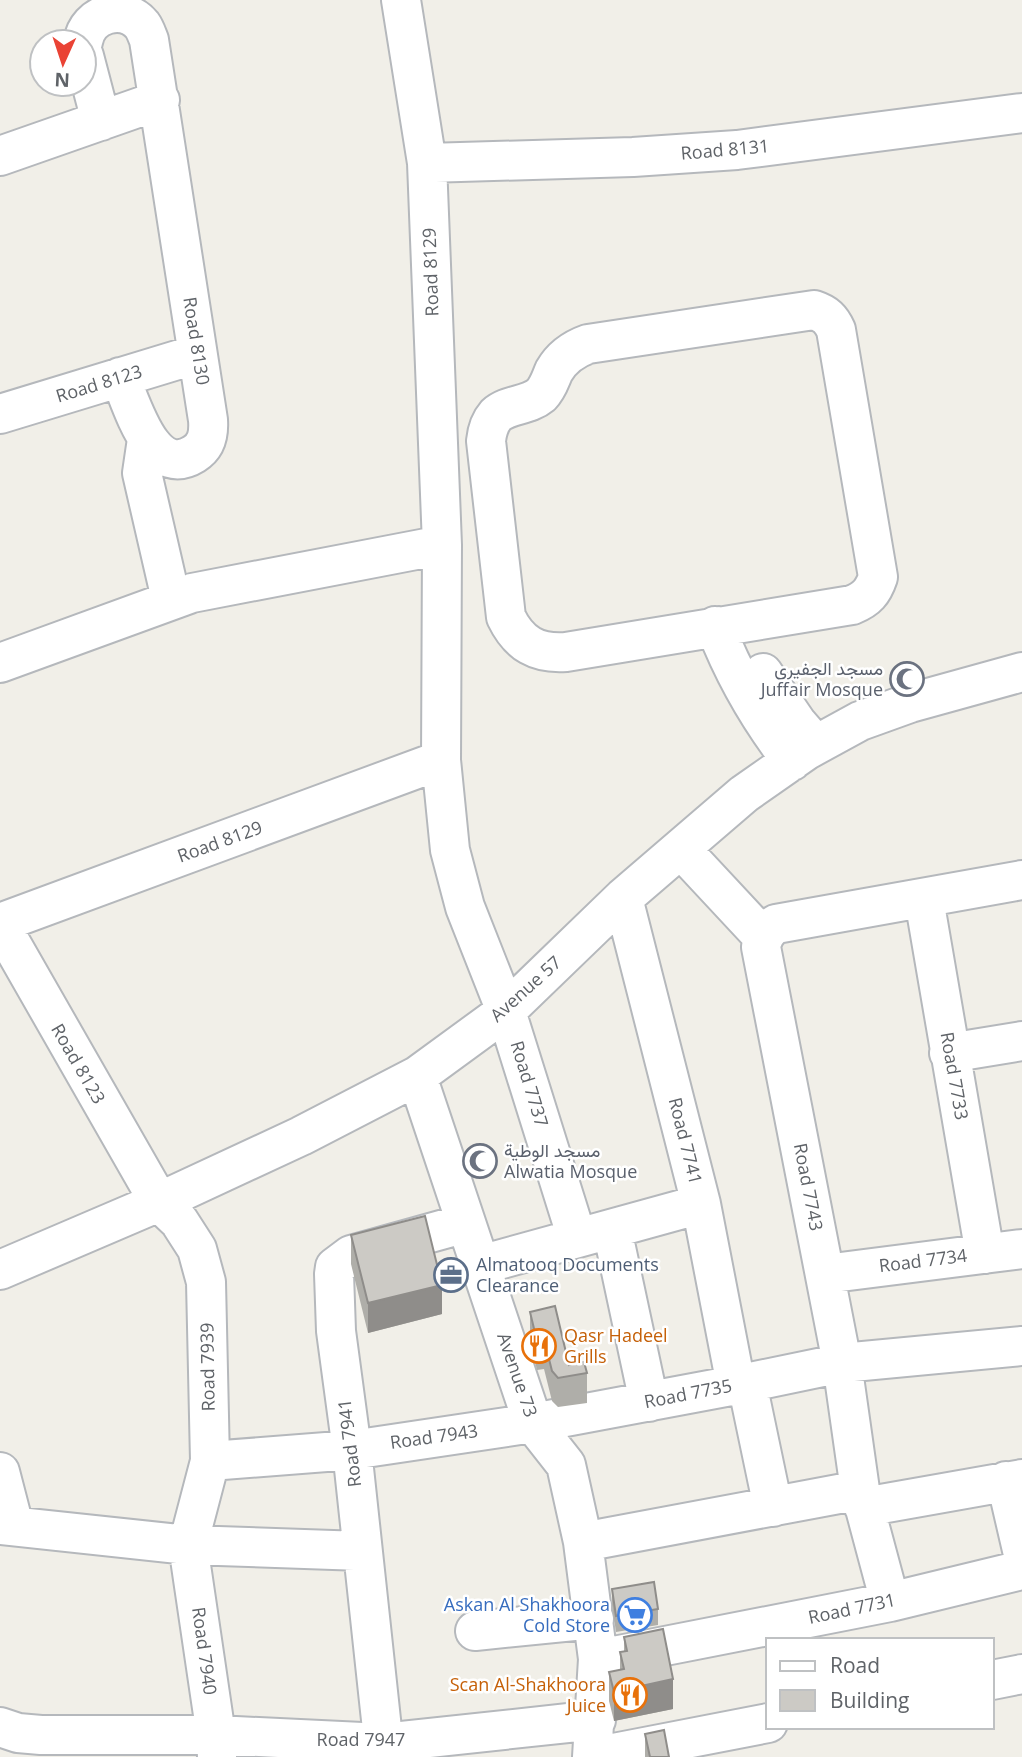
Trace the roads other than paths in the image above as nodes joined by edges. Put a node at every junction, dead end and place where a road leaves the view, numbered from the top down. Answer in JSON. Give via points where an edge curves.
{"nodes":[{"id":1,"x":401,"y":0,"type":"edge"},
{"id":2,"x":89,"y":28,"type":"edge"},
{"id":3,"x":95,"y":98,"type":"edge"},
{"id":4,"x":160,"y":100,"type":"junction"},
{"id":5,"x":1022,"y":113,"type":"edge"},
{"id":6,"x":101,"y":121,"type":"junction"},
{"id":7,"x":0,"y":156,"type":"edge"},
{"id":8,"x":427,"y":163,"type":"junction"},
{"id":9,"x":197,"y":354,"type":"junction"},
{"id":10,"x":120,"y":377,"type":"junction"},
{"id":11,"x":0,"y":414,"type":"edge"},
{"id":12,"x":147,"y":439,"type":"junction"},
{"id":13,"x":442,"y":545,"type":"junction"},
{"id":14,"x":171,"y":599,"type":"junction"},
{"id":15,"x":728,"y":624,"type":"junction"},
{"id":16,"x":0,"y":663,"type":"edge"},
{"id":17,"x":1022,"y":672,"type":"edge"},
{"id":18,"x":804,"y":753,"type":"junction"},
{"id":19,"x":441,"y":761,"type":"junction"},
{"id":20,"x":681,"y":849,"type":"junction"},
{"id":21,"x":1022,"y":880,"type":"edge"},
{"id":22,"x":623,"y":898,"type":"junction"},
{"id":23,"x":924,"y":899,"type":"junction"},
{"id":24,"x":0,"y":924,"type":"edge"},
{"id":25,"x":763,"y":937,"type":"junction"},
{"id":26,"x":506,"y":1011,"type":"junction"},
{"id":27,"x":1022,"y":1041,"type":"edge"},
{"id":28,"x":949,"y":1054,"type":"junction"},
{"id":29,"x":417,"y":1076,"type":"junction"},
{"id":30,"x":159,"y":1202,"type":"junction"},
{"id":31,"x":701,"y":1204,"type":"junction"},
{"id":32,"x":466,"y":1223,"type":"junction"},
{"id":33,"x":594,"y":1233,"type":"junction"},
{"id":34,"x":1022,"y":1249,"type":"edge"},
{"id":35,"x":985,"y":1254,"type":"junction"},
{"id":36,"x":480,"y":1265,"type":"junction"},
{"id":37,"x":0,"y":1270,"type":"edge"},
{"id":38,"x":825,"y":1274,"type":"junction"},
{"id":39,"x":1022,"y":1346,"type":"edge"},
{"id":40,"x":842,"y":1363,"type":"junction"},
{"id":41,"x":742,"y":1384,"type":"junction"},
{"id":42,"x":649,"y":1402,"type":"junction"},
{"id":43,"x":533,"y":1423,"type":"junction"},
{"id":44,"x":352,"y":1450,"type":"junction"},
{"id":45,"x":210,"y":1461,"type":"junction"},
{"id":46,"x":0,"y":1472,"type":"edge"},
{"id":47,"x":1014,"y":1480,"type":"edge"},
{"id":48,"x":862,"y":1498,"type":"junction"},
{"id":49,"x":773,"y":1507,"type":"junction"},
{"id":50,"x":7,"y":1526,"type":"edge"},
{"id":51,"x":583,"y":1542,"type":"junction"},
{"id":52,"x":188,"y":1545,"type":"junction"},
{"id":53,"x":1022,"y":1550,"type":"edge"},
{"id":54,"x":362,"y":1551,"type":"junction"},
{"id":55,"x":1022,"y":1570,"type":"edge"},
{"id":56,"x":890,"y":1602,"type":"junction"},
{"id":57,"x":594,"y":1619,"type":"junction"},
{"id":58,"x":475,"y":1631,"type":"dead end"},
{"id":59,"x":598,"y":1660,"type":"junction"},
{"id":60,"x":1022,"y":1674,"type":"edge"},
{"id":61,"x":994,"y":1680,"type":"edge"},
{"id":62,"x":766,"y":1723,"type":"edge"},
{"id":63,"x":0,"y":1727,"type":"edge"},
{"id":64,"x":594,"y":1745,"type":"edge"},
{"id":65,"x":42,"y":1746,"type":"edge"},
{"id":66,"x":217,"y":1746,"type":"edge"},
{"id":67,"x":384,"y":1750,"type":"edge"}],
"edges":[{"from":1,"to":8,"type":"street","name":"Road 8129"},
{"from":2,"to":4,"type":"street","name":"Road 8130","via":[[103,15],[117,12],[132,16],[143,26]]},
{"from":3,"to":6,"type":"street"},
{"from":4,"to":6,"type":"street"},
{"from":4,"to":9,"type":"street","name":"Road 8130"},
{"from":5,"to":8,"type":"street","name":"Road 8131","via":[[737,150],[634,158]]},
{"from":6,"to":7,"type":"street"},
{"from":8,"to":13,"type":"street","name":"Road 8129"},
{"from":9,"to":10,"type":"street","name":"Road 8123"},
{"from":9,"to":12,"type":"street","name":"Road 8130","via":[[208,420],[205,443],[197,453],[175,459],[163,456]]},
{"from":10,"to":11,"type":"street","name":"Road 8123"},
{"from":10,"to":12,"type":"street"},
{"from":12,"to":14,"type":"street","via":[[142,473]]},
{"from":13,"to":14,"type":"street"},
{"from":13,"to":19,"type":"street","name":"Road 8129"},
{"from":14,"to":16,"type":"street"},
{"from":15,"to":15,"type":"street","via":[[852,605],[865,600],[878,577],[836,330],[832,320],[814,310],[577,348],[560,362],[543,393],[497,414],[487,431],[506,618],[523,642],[536,650],[566,652]]},
{"from":15,"to":18,"type":"street","via":[[740,683],[772,736]]},
{"from":17,"to":18,"type":"street","name":"Avenue 57","via":[[860,721]]},
{"from":18,"to":20,"type":"street","name":"Avenue 57","via":[[744,794]]},
{"from":19,"to":24,"type":"street","name":"Road 8129"},
{"from":19,"to":26,"type":"street","name":"Road 8129","via":[[450,850],[465,907]]},
{"from":20,"to":22,"type":"street","name":"Avenue 57"},
{"from":20,"to":25,"type":"street"},
{"from":21,"to":23,"type":"street"},
{"from":22,"to":26,"type":"street","name":"Avenue 57"},
{"from":22,"to":31,"type":"street","name":"Road 7741"},
{"from":23,"to":25,"type":"street","via":[[776,924]]},
{"from":23,"to":28,"type":"street","name":"Road 7733"},
{"from":24,"to":30,"type":"street","name":"Road 8123"},
{"from":25,"to":38,"type":"street","name":"Road 7743","via":[[761,947]]},
{"from":26,"to":29,"type":"street","name":"Avenue 57"},
{"from":26,"to":33,"type":"street","name":"Road 7737"},
{"from":27,"to":28,"type":"street"},
{"from":28,"to":35,"type":"street","name":"Road 7733"},
{"from":29,"to":30,"type":"street","name":"Avenue 57"},
{"from":29,"to":32,"type":"street","name":"Avenue 73"},
{"from":30,"to":37,"type":"street","name":"Avenue 57"},
{"from":30,"to":45,"type":"street","name":"Road 7939","via":[[197,1249],[206,1282]]},
{"from":31,"to":33,"type":"street"},
{"from":31,"to":41,"type":"street","name":"Road 7741"},
{"from":32,"to":36,"type":"street","name":"Avenue 73"},
{"from":32,"to":44,"type":"street","name":"Road 7941","via":[[351,1255],[335,1267],[336,1331]]},
{"from":33,"to":36,"type":"street"},
{"from":33,"to":42,"type":"street","name":"Road 7737"},
{"from":34,"to":35,"type":"street","name":"Road 7734"},
{"from":35,"to":38,"type":"street","name":"Road 7734"},
{"from":36,"to":43,"type":"street","name":"Avenue 73"},
{"from":38,"to":40,"type":"street","name":"Road 7743"},
{"from":39,"to":40,"type":"street","name":"Road 7735"},
{"from":40,"to":41,"type":"street","name":"Road 7735"},
{"from":40,"to":48,"type":"street","name":"Road 7743"},
{"from":41,"to":42,"type":"street","name":"Road 7735"},
{"from":41,"to":49,"type":"street","name":"Road 7741"},
{"from":42,"to":43,"type":"street","name":"Road 7735"},
{"from":43,"to":44,"type":"street","name":"Road 7943"},
{"from":43,"to":51,"type":"street","name":"Avenue 73","via":[[566,1465]]},
{"from":44,"to":45,"type":"street","name":"Road 7943"},
{"from":44,"to":54,"type":"street","name":"Road 7941"},
{"from":45,"to":52,"type":"street","name":"Road 7939"},
{"from":46,"to":50,"type":"street"},
{"from":47,"to":48,"type":"street"},
{"from":47,"to":53,"type":"street"},
{"from":48,"to":49,"type":"street"},
{"from":48,"to":56,"type":"street","name":"Road 7743"},
{"from":49,"to":51,"type":"street"},
{"from":50,"to":52,"type":"street"},
{"from":51,"to":57,"type":"street","name":"Avenue 73"},
{"from":52,"to":54,"type":"street"},
{"from":52,"to":66,"type":"street","name":"Road 7940"},
{"from":54,"to":67,"type":"street","name":"Road 7941"},
{"from":55,"to":56,"type":"street","name":"Road 7731"},
{"from":56,"to":59,"type":"street","name":"Road 7731"},
{"from":57,"to":58,"type":"street"},
{"from":57,"to":59,"type":"street","name":"Avenue 73"},
{"from":59,"to":64,"type":"street","name":"Avenue 73"},
{"from":60,"to":61,"type":"street"},
{"from":62,"to":64,"type":"street","name":"Road 7947"},
{"from":63,"to":65,"type":"street","name":"Road 7947"},
{"from":64,"to":67,"type":"street","name":"Road 7947"},
{"from":65,"to":66,"type":"street","name":"Road 7947"},
{"from":66,"to":67,"type":"street","name":"Road 7947"}]}
